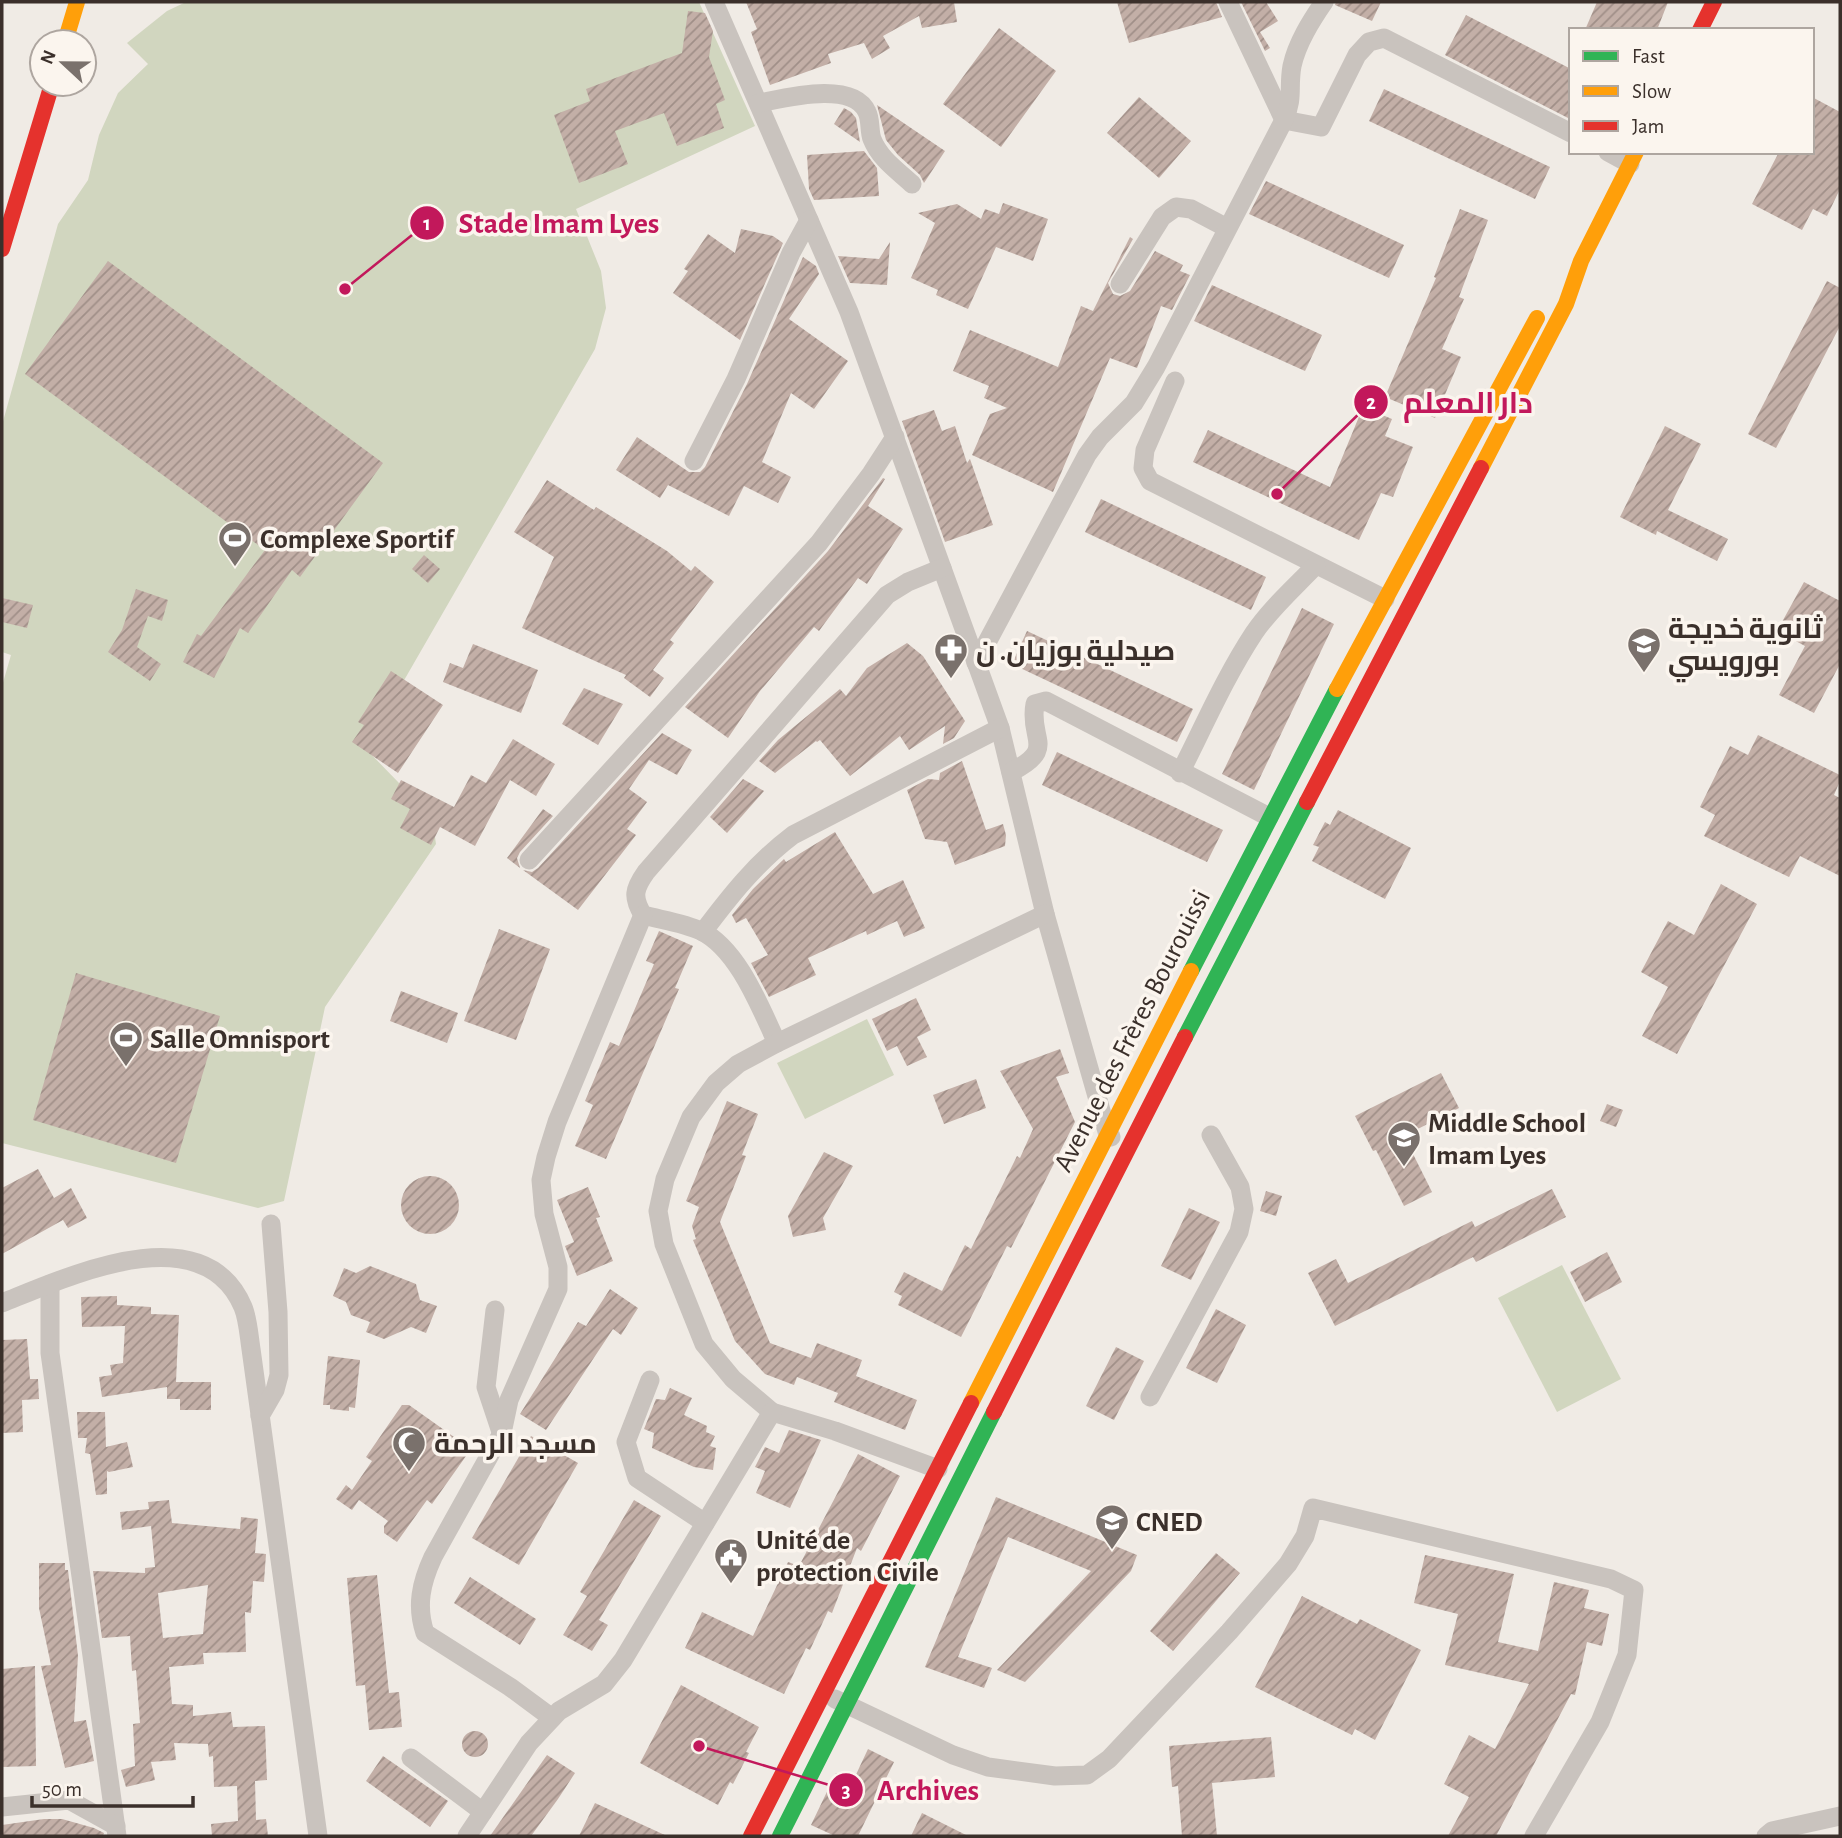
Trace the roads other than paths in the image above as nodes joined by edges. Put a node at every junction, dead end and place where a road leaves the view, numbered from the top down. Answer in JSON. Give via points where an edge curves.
{"nodes":[{"id":1,"x":77,"y":2,"type":"edge"},
{"id":2,"x":714,"y":2,"type":"edge"},
{"id":3,"x":1228,"y":2,"type":"edge"},
{"id":4,"x":1324,"y":2,"type":"edge"},
{"id":5,"x":1714,"y":2,"type":"edge"},
{"id":6,"x":69,"y":28,"type":"edge"},
{"id":7,"x":1701,"y":28,"type":"edge"},
{"id":8,"x":48,"y":98,"type":"edge"},
{"id":9,"x":759,"y":103,"type":"junction"},
{"id":10,"x":1284,"y":120,"type":"junction"},
{"id":11,"x":1569,"y":132,"type":"edge"},
{"id":12,"x":1633,"y":158,"type":"edge"},
{"id":13,"x":912,"y":184,"type":"dead end"},
{"id":14,"x":809,"y":220,"type":"junction"},
{"id":15,"x":1227,"y":228,"type":"junction"},
{"id":16,"x":2,"y":249,"type":"edge"},
{"id":17,"x":1581,"y":261,"type":"junction"},
{"id":18,"x":1120,"y":284,"type":"dead end"},
{"id":19,"x":1175,"y":381,"type":"dead end"},
{"id":20,"x":895,"y":438,"type":"junction"},
{"id":21,"x":694,"y":461,"type":"dead end"},
{"id":22,"x":1316,"y":565,"type":"junction"},
{"id":23,"x":942,"y":568,"type":"junction"},
{"id":24,"x":1385,"y":599,"type":"junction"},
{"id":25,"x":976,"y":663,"type":"junction"},
{"id":26,"x":1000,"y":728,"type":"junction"},
{"id":27,"x":1011,"y":772,"type":"junction"},
{"id":28,"x":1180,"y":773,"type":"junction"},
{"id":29,"x":1269,"y":817,"type":"junction"},
{"id":30,"x":529,"y":860,"type":"dead end"},
{"id":31,"x":1045,"y":914,"type":"junction"},
{"id":32,"x":643,"y":915,"type":"junction"},
{"id":33,"x":703,"y":932,"type":"junction"},
{"id":34,"x":777,"y":1043,"type":"junction"},
{"id":35,"x":1108,"y":1135,"type":"junction"},
{"id":36,"x":1211,"y":1135,"type":"dead end"},
{"id":37,"x":1128,"y":1148,"type":"junction"},
{"id":38,"x":271,"y":1224,"type":"dead end"},
{"id":39,"x":50,"y":1284,"type":"junction"},
{"id":40,"x":2,"y":1303,"type":"edge"},
{"id":41,"x":495,"y":1310,"type":"dead end"},
{"id":42,"x":650,"y":1380,"type":"dead end"},
{"id":43,"x":1150,"y":1397,"type":"dead end"},
{"id":44,"x":772,"y":1412,"type":"junction"},
{"id":45,"x":260,"y":1416,"type":"junction"},
{"id":46,"x":502,"y":1433,"type":"junction"},
{"id":47,"x":938,"y":1469,"type":"junction"},
{"id":48,"x":705,"y":1523,"type":"junction"},
{"id":49,"x":823,"y":1695,"type":"junction"},
{"id":50,"x":848,"y":1703,"type":"junction"},
{"id":51,"x":552,"y":1717,"type":"junction"},
{"id":52,"x":411,"y":1758,"type":"dead end"},
{"id":53,"x":2,"y":1807,"type":"edge"},
{"id":54,"x":483,"y":1812,"type":"junction"},
{"id":55,"x":1840,"y":1816,"type":"edge"},
{"id":56,"x":117,"y":1831,"type":"edge"},
{"id":57,"x":318,"y":1836,"type":"edge"},
{"id":58,"x":467,"y":1836,"type":"edge"},
{"id":59,"x":751,"y":1836,"type":"edge"},
{"id":60,"x":780,"y":1836,"type":"edge"},
{"id":61,"x":1534,"y":1836,"type":"edge"},
{"id":62,"x":1766,"y":1836,"type":"edge"}],
"edges":[{"from":1,"to":6,"type":"main road"},
{"from":2,"to":9,"type":"street"},
{"from":3,"to":10,"type":"street"},
{"from":4,"to":10,"type":"street","via":[[1300,42],[1292,66],[1291,104]]},
{"from":5,"to":7,"type":"main road"},
{"from":8,"to":16,"type":"main road"},
{"from":9,"to":13,"type":"street","via":[[833,93],[855,99],[867,111],[882,158]]},
{"from":9,"to":14,"type":"street"},
{"from":10,"to":11,"type":"street","via":[[1321,127],[1357,55],[1369,42],[1384,38]]},
{"from":10,"to":15,"type":"street"},
{"from":12,"to":17,"type":"main road"},
{"from":14,"to":20,"type":"street"},
{"from":14,"to":21,"type":"street"},
{"from":15,"to":18,"type":"street","via":[[1191,209],[1176,207],[1163,217]]},
{"from":15,"to":25,"type":"street","via":[[1156,367],[1134,403],[1087,455]]},
{"from":17,"to":24,"type":"main road","name":"Avenue des Frères Bourouissi","via":[[1550,295]]},
{"from":17,"to":37,"type":"main road","via":[[1566,304]]},
{"from":19,"to":22,"type":"street","via":[[1144,450],[1143,468],[1150,481]]},
{"from":20,"to":23,"type":"street"},
{"from":20,"to":30,"type":"street","via":[[819,543]]},
{"from":22,"to":24,"type":"street"},
{"from":22,"to":28,"type":"street","via":[[1255,631]]},
{"from":23,"to":25,"type":"street"},
{"from":23,"to":32,"type":"street","via":[[887,595],[654,862],[634,890]]},
{"from":24,"to":29,"type":"main road","name":"Avenue des Frères Bourouissi"},
{"from":25,"to":26,"type":"street"},
{"from":26,"to":27,"type":"street"},
{"from":26,"to":33,"type":"street","via":[[793,835],[735,889]]},
{"from":27,"to":28,"type":"street","via":[[1031,762],[1037,752],[1033,715],[1035,704],[1046,701]]},
{"from":27,"to":31,"type":"street"},
{"from":28,"to":29,"type":"street"},
{"from":29,"to":35,"type":"main road","name":"Avenue des Frères Bourouissi"},
{"from":31,"to":34,"type":"street"},
{"from":31,"to":35,"type":"street"},
{"from":32,"to":33,"type":"street"},
{"from":32,"to":46,"type":"street","via":[[546,1157],[541,1180],[544,1214],[558,1267],[558,1289],[509,1400]]},
{"from":33,"to":34,"type":"street","via":[[724,946]]},
{"from":34,"to":44,"type":"street","via":[[738,1064],[705,1096],[664,1179],[657,1211],[664,1244],[704,1344],[733,1379]]},
{"from":35,"to":37,"type":"street"},
{"from":35,"to":47,"type":"main road","name":"Avenue des Frères Bourouissi"},
{"from":36,"to":43,"type":"street","via":[[1240,1187],[1244,1209],[1239,1232]]},
{"from":37,"to":50,"type":"main road"},
{"from":38,"to":45,"type":"street","via":[[279,1375]]},
{"from":39,"to":40,"type":"street"},
{"from":39,"to":45,"type":"street","via":[[109,1264],[149,1257],[185,1258],[211,1269],[233,1289],[244,1308]]},
{"from":39,"to":56,"type":"street","via":[[50,1353]]},
{"from":41,"to":46,"type":"street","via":[[486,1387]]},
{"from":42,"to":48,"type":"street","via":[[626,1442],[637,1478]]},
{"from":44,"to":47,"type":"street"},
{"from":44,"to":48,"type":"street"},
{"from":45,"to":57,"type":"street"},
{"from":46,"to":51,"type":"street","via":[[424,1576],[420,1619],[425,1633]]},
{"from":47,"to":49,"type":"main road","name":"Avenue des Frères Bourouissi"},
{"from":48,"to":51,"type":"street","via":[[617,1668],[604,1684]]},
{"from":49,"to":50,"type":"street"},
{"from":49,"to":59,"type":"main road","name":"Avenue des Frères Bourouissi"},
{"from":50,"to":60,"type":"main road"},
{"from":50,"to":61,"type":"street","via":[[953,1755],[988,1767],[1055,1776],[1087,1775],[1109,1759],[1288,1564],[1305,1536],[1313,1508],[1611,1579],[1634,1590],[1627,1655],[1600,1722]]},
{"from":51,"to":54,"type":"street"},
{"from":52,"to":54,"type":"street"},
{"from":53,"to":56,"type":"street","via":[[69,1800]]},
{"from":54,"to":58,"type":"street"},
{"from":55,"to":62,"type":"street"}]}
